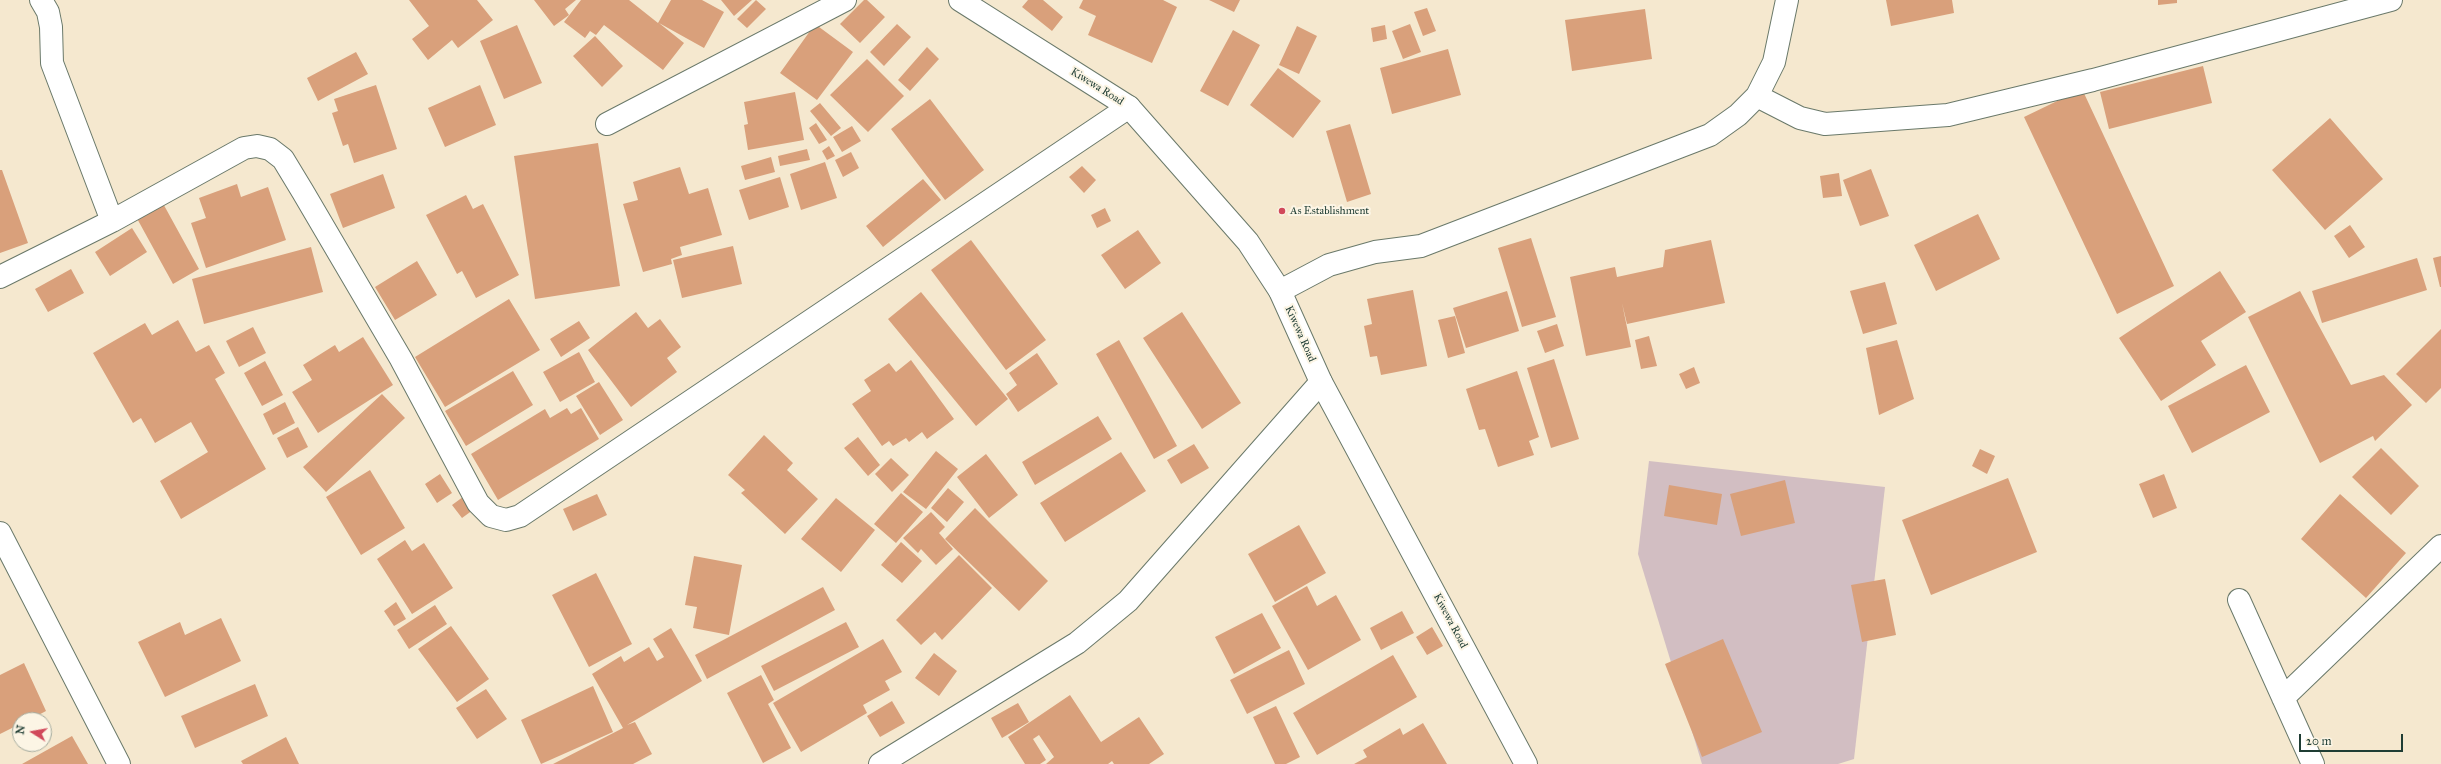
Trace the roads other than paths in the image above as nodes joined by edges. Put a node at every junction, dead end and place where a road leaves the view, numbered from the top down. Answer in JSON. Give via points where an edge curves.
{"nodes":[{"id":1,"x":41,"y":0,"type":"edge"},
{"id":2,"x":845,"y":0,"type":"edge"},
{"id":3,"x":960,"y":0,"type":"edge"},
{"id":4,"x":1788,"y":0,"type":"edge"},
{"id":5,"x":2391,"y":0,"type":"edge"},
{"id":6,"x":1757,"y":96,"type":"junction"},
{"id":7,"x":1129,"y":107,"type":"junction"},
{"id":8,"x":607,"y":124,"type":"dead end"},
{"id":9,"x":112,"y":220,"type":"junction"},
{"id":10,"x":0,"y":277,"type":"edge"},
{"id":11,"x":1280,"y":291,"type":"junction"},
{"id":12,"x":1321,"y":382,"type":"junction"},
{"id":13,"x":0,"y":533,"type":"edge"},
{"id":14,"x":2441,"y":546,"type":"edge"},
{"id":15,"x":2239,"y":600,"type":"dead end"},
{"id":16,"x":2283,"y":698,"type":"junction"},
{"id":17,"x":119,"y":764,"type":"edge"},
{"id":18,"x":880,"y":764,"type":"edge"},
{"id":19,"x":1526,"y":764,"type":"edge"},
{"id":20,"x":2313,"y":764,"type":"edge"}],
"edges":[{"from":1,"to":9,"type":"street","via":[[48,12],[51,28],[52,63]]},
{"from":2,"to":8,"type":"street"},
{"from":3,"to":7,"type":"street","name":"Kiwewa Road"},
{"from":4,"to":6,"type":"street","via":[[1774,62]]},
{"from":5,"to":6,"type":"street","via":[[2093,80],[1948,115],[1825,124],[1800,118]]},
{"from":6,"to":11,"type":"street","via":[[1738,115],[1710,135],[1421,246],[1375,252],[1329,265]]},
{"from":7,"to":9,"type":"street","via":[[526,511],[506,520],[491,516],[478,503],[401,359],[303,192],[283,159],[270,149],[257,146],[244,148]]},
{"from":7,"to":11,"type":"street","name":"Kiwewa Road","via":[[1248,242]]},
{"from":9,"to":10,"type":"street"},
{"from":11,"to":12,"type":"street","name":"Kiwewa Road"},
{"from":12,"to":18,"type":"street","via":[[1128,601],[1077,643]]},
{"from":12,"to":19,"type":"street","name":"Kiwewa Road"},
{"from":13,"to":17,"type":"street"},
{"from":14,"to":16,"type":"street"},
{"from":15,"to":16,"type":"street"},
{"from":16,"to":20,"type":"street"}]}
